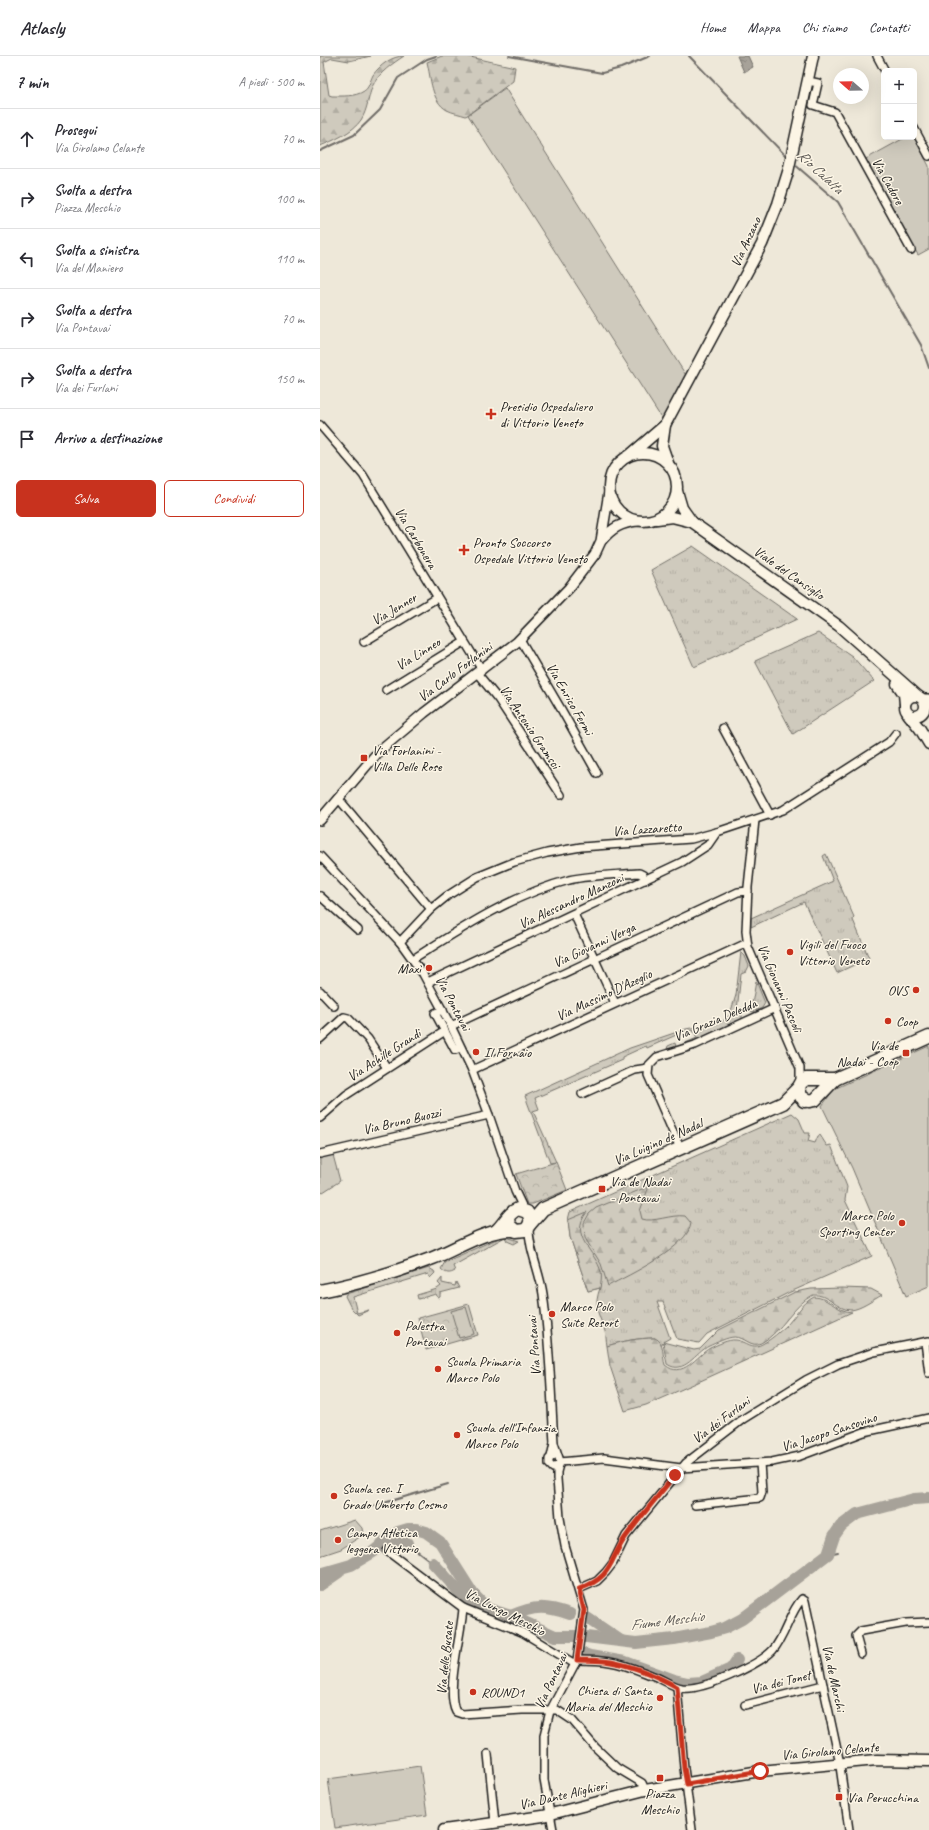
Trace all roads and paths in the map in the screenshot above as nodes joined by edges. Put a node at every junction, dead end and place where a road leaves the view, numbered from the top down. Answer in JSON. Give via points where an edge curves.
{"nodes":[{"id":1,"x":813,"y":56,"type":"edge"},
{"id":2,"x":877,"y":56,"type":"edge"},
{"id":3,"x":883,"y":68,"type":"edge"},
{"id":4,"x":808,"y":81,"type":"junction"},
{"id":5,"x":917,"y":134,"type":"edge"},
{"id":6,"x":929,"y":156,"type":"edge"},
{"id":7,"x":911,"y":250,"type":"dead end"},
{"id":8,"x":320,"y":425,"type":"edge"},
{"id":9,"x":665,"y":426,"type":"junction"},
{"id":10,"x":630,"y":455,"type":"junction"},
{"id":11,"x":668,"y":463,"type":"junction"},
{"id":12,"x":677,"y":491,"type":"junction"},
{"id":13,"x":609,"y":492,"type":"junction"},
{"id":14,"x":657,"y":518,"type":"junction"},
{"id":15,"x":637,"y":521,"type":"junction"},
{"id":16,"x":692,"y":522,"type":"junction"},
{"id":17,"x":601,"y":541,"type":"junction"},
{"id":18,"x":437,"y":598,"type":"junction"},
{"id":19,"x":520,"y":639,"type":"junction"},
{"id":20,"x":364,"y":642,"type":"dead end"},
{"id":21,"x":464,"y":642,"type":"junction"},
{"id":22,"x":868,"y":651,"type":"junction"},
{"id":23,"x":480,"y":672,"type":"junction"},
{"id":24,"x":386,"y":690,"type":"dead end"},
{"id":25,"x":924,"y":702,"type":"edge"},
{"id":26,"x":907,"y":709,"type":"junction"},
{"id":27,"x":723,"y":728,"type":"dead end"},
{"id":28,"x":929,"y":732,"type":"edge"},
{"id":29,"x":896,"y":733,"type":"dead end"},
{"id":30,"x":929,"y":744,"type":"edge"},
{"id":31,"x":597,"y":773,"type":"dead end"},
{"id":32,"x":561,"y":795,"type":"dead end"},
{"id":33,"x":338,"y":798,"type":"junction"},
{"id":34,"x":770,"y":815,"type":"junction"},
{"id":35,"x":320,"y":820,"type":"edge"},
{"id":36,"x":755,"y":820,"type":"junction"},
{"id":37,"x":717,"y":832,"type":"junction"},
{"id":38,"x":320,"y":856,"type":"edge"},
{"id":39,"x":645,"y":880,"type":"junction"},
{"id":40,"x":748,"y":891,"type":"junction"},
{"id":41,"x":320,"y":896,"type":"edge"},
{"id":42,"x":431,"y":909,"type":"junction"},
{"id":43,"x":574,"y":914,"type":"junction"},
{"id":44,"x":358,"y":930,"type":"dead end"},
{"id":45,"x":400,"y":942,"type":"junction"},
{"id":46,"x":747,"y":943,"type":"junction"},
{"id":47,"x":413,"y":959,"type":"junction"},
{"id":48,"x":594,"y":959,"type":"junction"},
{"id":49,"x":428,"y":982,"type":"junction"},
{"id":50,"x":320,"y":991,"type":"edge"},
{"id":51,"x":615,"y":1003,"type":"junction"},
{"id":52,"x":334,"y":1006,"type":"dead end"},
{"id":53,"x":775,"y":1008,"type":"junction"},
{"id":54,"x":448,"y":1029,"type":"junction"},
{"id":55,"x":929,"y":1037,"type":"edge"},
{"id":56,"x":320,"y":1038,"type":"edge"},
{"id":57,"x":387,"y":1068,"type":"junction"},
{"id":58,"x":648,"y":1068,"type":"junction"},
{"id":59,"x":801,"y":1069,"type":"junction"},
{"id":60,"x":472,"y":1070,"type":"junction"},
{"id":61,"x":813,"y":1079,"type":"junction"},
{"id":62,"x":835,"y":1079,"type":"junction"},
{"id":63,"x":800,"y":1087,"type":"junction"},
{"id":64,"x":582,"y":1094,"type":"dead end"},
{"id":65,"x":815,"y":1098,"type":"junction"},
{"id":66,"x":785,"y":1102,"type":"junction"},
{"id":67,"x":489,"y":1115,"type":"junction"},
{"id":68,"x":320,"y":1118,"type":"edge"},
{"id":69,"x":680,"y":1148,"type":"junction"},
{"id":70,"x":320,"y":1154,"type":"edge"},
{"id":71,"x":515,"y":1191,"type":"junction"},
{"id":72,"x":543,"y":1210,"type":"junction"},
{"id":73,"x":518,"y":1212,"type":"junction"},
{"id":74,"x":530,"y":1225,"type":"junction"},
{"id":75,"x":497,"y":1230,"type":"junction"},
{"id":76,"x":515,"y":1231,"type":"junction"},
{"id":77,"x":532,"y":1249,"type":"junction"},
{"id":78,"x":320,"y":1291,"type":"edge"},
{"id":79,"x":927,"y":1341,"type":"edge"},
{"id":80,"x":929,"y":1373,"type":"edge"},
{"id":81,"x":929,"y":1418,"type":"edge"},
{"id":82,"x":554,"y":1443,"type":"junction"},
{"id":83,"x":705,"y":1448,"type":"junction"},
{"id":84,"x":551,"y":1457,"type":"junction"},
{"id":85,"x":559,"y":1462,"type":"junction"},
{"id":86,"x":760,"y":1463,"type":"junction"},
{"id":87,"x":708,"y":1467,"type":"junction"},
{"id":88,"x":681,"y":1468,"type":"junction"},
{"id":89,"x":695,"y":1505,"type":"dead end"},
{"id":90,"x":387,"y":1551,"type":"dead end"},
{"id":91,"x":579,"y":1589,"type":"junction"},
{"id":92,"x":463,"y":1608,"type":"junction"},
{"id":93,"x":929,"y":1622,"type":"edge"},
{"id":94,"x":578,"y":1650,"type":"junction"},
{"id":95,"x":860,"y":1654,"type":"dead end"},
{"id":96,"x":823,"y":1685,"type":"junction"},
{"id":97,"x":677,"y":1687,"type":"junction"},
{"id":98,"x":745,"y":1704,"type":"dead end"},
{"id":99,"x":550,"y":1711,"type":"junction"},
{"id":100,"x":488,"y":1754,"type":"dead end"},
{"id":101,"x":929,"y":1761,"type":"edge"},
{"id":102,"x":839,"y":1764,"type":"junction"},
{"id":103,"x":687,"y":1784,"type":"junction"},
{"id":104,"x":645,"y":1790,"type":"junction"},
{"id":105,"x":550,"y":1814,"type":"junction"},
{"id":106,"x":495,"y":1823,"type":"junction"},
{"id":107,"x":459,"y":1829,"type":"edge"},
{"id":108,"x":444,"y":1830,"type":"edge"},
{"id":109,"x":553,"y":1830,"type":"edge"},
{"id":110,"x":692,"y":1830,"type":"edge"},
{"id":111,"x":849,"y":1830,"type":"edge"}],
"edges":[{"from":1,"to":4,"type":"main road","name":"Via Anzano"},
{"from":2,"to":3,"type":"street"},
{"from":4,"to":7,"type":"street","name":"Via Cadore","via":[[818,83],[813,105],[835,112]]},
{"from":4,"to":9,"type":"main road","name":"Via Anzano","via":[[791,160],[776,210],[759,250]]},
{"from":5,"to":6,"type":"street"},
{"from":8,"to":18,"type":"street","name":"Via Carbonera","via":[[363,475]]},
{"from":9,"to":10,"type":"main road","name":"Via Anzano"},
{"from":9,"to":11,"type":"main road","name":"Via Anzano","via":[[662,446]]},
{"from":10,"to":11,"type":"main road","via":[[654,455]]},
{"from":10,"to":13,"type":"main road","via":[[617,464],[612,472]]},
{"from":11,"to":12,"type":"main road","via":[[676,476]]},
{"from":12,"to":14,"type":"main road","via":[[671,507]]},
{"from":12,"to":16,"type":"main road","name":"Viale del Cansiglio","via":[[682,508]]},
{"from":13,"to":15,"type":"main road","via":[[616,508]]},
{"from":13,"to":17,"type":"street","name":"Via Carlo Forlanini"},
{"from":14,"to":15,"type":"main road"},
{"from":14,"to":16,"type":"main road","name":"Viale del Cansiglio","via":[[672,517]]},
{"from":15,"to":17,"type":"street","name":"Via Carlo Forlanini","via":[[616,526]]},
{"from":16,"to":22,"type":"main road","name":"Viale del Cansiglio","via":[[839,626]]},
{"from":17,"to":19,"type":"street","name":"Via Carlo Forlanini","via":[[595,554],[569,588]]},
{"from":18,"to":20,"type":"street","name":"Via Jenner"},
{"from":18,"to":21,"type":"street","name":"Via Carbonera"},
{"from":19,"to":23,"type":"street","name":"Via Carlo Forlanini"},
{"from":19,"to":31,"type":"street","name":"Via Enrico Fermi"},
{"from":21,"to":23,"type":"street","name":"Via Carbonera"},
{"from":21,"to":24,"type":"street","name":"Via Linneo"},
{"from":22,"to":25,"type":"main road","name":"Viale del Cansiglio"},
{"from":22,"to":26,"type":"main road","name":"Viale del Cansiglio","via":[[901,689]]},
{"from":23,"to":32,"type":"street","name":"Via Antonio Gramsci"},
{"from":23,"to":33,"type":"street","name":"Via Carlo Forlanini","via":[[389,742]]},
{"from":25,"to":26,"type":"main road","via":[[909,698]]},
{"from":25,"to":26,"type":"main road","via":[[918,716],[911,716]]},
{"from":25,"to":28,"type":"main road","via":[[924,721]]},
{"from":26,"to":30,"type":"main road","name":"Viale del Cansiglio"},
{"from":27,"to":34,"type":"street"},
{"from":29,"to":34,"type":"street","name":"Via Lazzaretto","via":[[889,742],[783,810]]},
{"from":33,"to":35,"type":"street","name":"Via Carlo Forlanini"},
{"from":33,"to":42,"type":"street"},
{"from":34,"to":36,"type":"street","name":"Via Lazzaretto"},
{"from":36,"to":37,"type":"street","name":"Via Lazzaretto"},
{"from":36,"to":40,"type":"street","name":"Via Giovanni Pascoli"},
{"from":37,"to":39,"type":"street","name":"Via Alessandro Manzoni","via":[[710,842],[692,856]]},
{"from":37,"to":42,"type":"street","name":"Via Lazzaretto","via":[[691,839],[590,846],[547,853],[477,877]]},
{"from":38,"to":45,"type":"street","name":"Via Pontavai"},
{"from":39,"to":43,"type":"street","name":"Via Alessandro Manzoni"},
{"from":39,"to":47,"type":"street","via":[[639,873],[580,878],[555,884],[491,912]]},
{"from":40,"to":46,"type":"street","name":"Via Giovanni Pascoli"},
{"from":40,"to":48,"type":"street","name":"Via Giovanni Verga","via":[[738,892]]},
{"from":41,"to":44,"type":"street"},
{"from":42,"to":45,"type":"street","name":"Via Lazzaretto"},
{"from":43,"to":48,"type":"street"},
{"from":43,"to":49,"type":"street","name":"Via Alessandro Manzoni"},
{"from":45,"to":47,"type":"street","name":"Via Pontavai"},
{"from":46,"to":51,"type":"street","name":"Via Massimo D'Azeglio"},
{"from":46,"to":53,"type":"street","name":"Via Giovanni Pascoli"},
{"from":47,"to":49,"type":"street","name":"Via Pontavai"},
{"from":48,"to":51,"type":"street"},
{"from":48,"to":54,"type":"street","name":"Via Giovanni Verga"},
{"from":49,"to":54,"type":"street","name":"Via Pontavai"},
{"from":50,"to":52,"type":"street"},
{"from":51,"to":60,"type":"street","name":"Via Massimo D'Azeglio"},
{"from":53,"to":58,"type":"street","name":"Via Grazia Deledda","via":[[695,1045],[657,1056]]},
{"from":53,"to":59,"type":"street","name":"Via Giovanni Pascoli"},
{"from":54,"to":57,"type":"street","name":"Via Achille Grandi"},
{"from":54,"to":60,"type":"street","name":"Via Pontavai"},
{"from":55,"to":62,"type":"main road","name":"Via Luigino de Nadal"},
{"from":56,"to":57,"type":"street","via":[[344,1016],[363,1033]]},
{"from":57,"to":68,"type":"street","name":"Via Achille Grandi","via":[[346,1095]]},
{"from":58,"to":64,"type":"street","via":[[635,1070]]},
{"from":58,"to":69,"type":"street","via":[[649,1078]]},
{"from":59,"to":61,"type":"street","name":"Via Giovanni Pascoli"},
{"from":59,"to":63,"type":"street","name":"Via Giovanni Pascoli"},
{"from":60,"to":67,"type":"street","name":"Via Pontavai"},
{"from":61,"to":62,"type":"main road","name":"Via Luigino de Nadal"},
{"from":61,"to":63,"type":"main road","name":"Via Luigino de Nadal","via":[[806,1079]]},
{"from":61,"to":65,"type":"main road","via":[[820,1084],[821,1091]]},
{"from":62,"to":65,"type":"main road","name":"Via Luigino de Nadal"},
{"from":63,"to":65,"type":"main road","via":[[801,1097]]},
{"from":63,"to":66,"type":"main road","name":"Via Luigino de Nadal"},
{"from":65,"to":66,"type":"main road","name":"Via Luigino de Nadal"},
{"from":66,"to":69,"type":"main road","name":"Via Luigino de Nadal"},
{"from":67,"to":70,"type":"street","name":"Via Bruno Buozzi"},
{"from":67,"to":71,"type":"street","name":"Via Pontavai"},
{"from":69,"to":72,"type":"main road","name":"Via Luigino de Nadal"},
{"from":71,"to":73,"type":"street","name":"Via Pontavai"},
{"from":71,"to":73,"type":"street","name":"Via Pontavai"},
{"from":72,"to":73,"type":"main road","name":"Via Luigino de Nadal"},
{"from":72,"to":74,"type":"main road","name":"Via Luigino de Nadal"},
{"from":73,"to":74,"type":"main road","via":[[530,1217]]},
{"from":73,"to":75,"type":"main road"},
{"from":73,"to":76,"type":"main road","via":[[509,1224]]},
{"from":74,"to":76,"type":"main road","via":[[525,1230]]},
{"from":74,"to":77,"type":"street","name":"Via Pontavai"},
{"from":75,"to":76,"type":"main road"},
{"from":75,"to":78,"type":"main road","via":[[413,1265]]},
{"from":76,"to":77,"type":"street","name":"Via Pontavai","via":[[527,1238]]},
{"from":77,"to":82,"type":"street","name":"Via Pontavai","via":[[544,1306]]},
{"from":79,"to":80,"type":"street"},
{"from":79,"to":83,"type":"street","name":"Via dei Furlani","via":[[874,1352],[828,1369],[758,1408]]},
{"from":81,"to":86,"type":"street","name":"Via Jacopo Sansovino","via":[[864,1432],[793,1458]]},
{"from":82,"to":84,"type":"street","name":"Via Pontavai"},
{"from":82,"to":85,"type":"street","name":"Via Pontavai"},
{"from":83,"to":87,"type":"street","via":[[700,1459]]},
{"from":83,"to":88,"type":"street","name":"Via dei Furlani"},
{"from":84,"to":85,"type":"street","via":[[555,1456]]},
{"from":84,"to":85,"type":"street","via":[[548,1461],[550,1466],[555,1468]]},
{"from":85,"to":88,"type":"street","name":"Via Jacopo Sansovino","via":[[604,1458]]},
{"from":85,"to":91,"type":"street","name":"Via Pontavai","via":[[557,1478],[562,1527]]},
{"from":86,"to":87,"type":"street","name":"Via Jacopo Sansovino"},
{"from":86,"to":89,"type":"street","via":[[760,1498]]},
{"from":87,"to":88,"type":"street","name":"Via Jacopo Sansovino"},
{"from":88,"to":91,"type":"street","name":"Via dei Furlani","via":[[626,1536],[610,1567],[597,1581]]},
{"from":90,"to":92,"type":"street","name":"Via Lungo Meschio"},
{"from":91,"to":94,"type":"street","name":"Via Pontavai","via":[[584,1610]]},
{"from":92,"to":94,"type":"street","name":"Via Lungo Meschio","via":[[522,1632]]},
{"from":92,"to":99,"type":"street","name":"Via delle Busate","via":[[454,1682],[453,1698],[456,1712],[462,1714]]},
{"from":93,"to":95,"type":"street","via":[[860,1631],[856,1636]]},
{"from":94,"to":97,"type":"street","via":[[651,1675]]},
{"from":94,"to":99,"type":"street","name":"Via Pontavai"},
{"from":96,"to":97,"type":"street","name":"Via de Marchi","via":[[802,1599],[774,1649],[757,1663],[706,1684],[688,1688]]},
{"from":96,"to":98,"type":"street","name":"Via dei Tonet"},
{"from":96,"to":102,"type":"street","name":"Via de Marchi"},
{"from":97,"to":103,"type":"street"},
{"from":99,"to":104,"type":"street","via":[[557,1710],[572,1720],[596,1748],[620,1771],[640,1782]]},
{"from":99,"to":105,"type":"street","name":"Via Pontavai","via":[[543,1744],[544,1780]]},
{"from":100,"to":106,"type":"street"},
{"from":101,"to":102,"type":"main road","name":"Via Girolamo Celante","via":[[876,1760]]},
{"from":102,"to":103,"type":"main road","name":"Via Girolamo Celante","via":[[760,1771]]},
{"from":102,"to":111,"type":"street"},
{"from":103,"to":104,"type":"main road","name":"Via Dante Alighieri"},
{"from":103,"to":110,"type":"street"},
{"from":104,"to":105,"type":"main road","name":"Via Dante Alighieri"},
{"from":105,"to":106,"type":"main road","name":"Via Dante Alighieri"},
{"from":105,"to":109,"type":"street","name":"Via Pontavai"},
{"from":106,"to":107,"type":"main road","name":"Via Dante Alighieri"},
{"from":107,"to":108,"type":"main road","name":"Via Dante Alighieri"}]}
